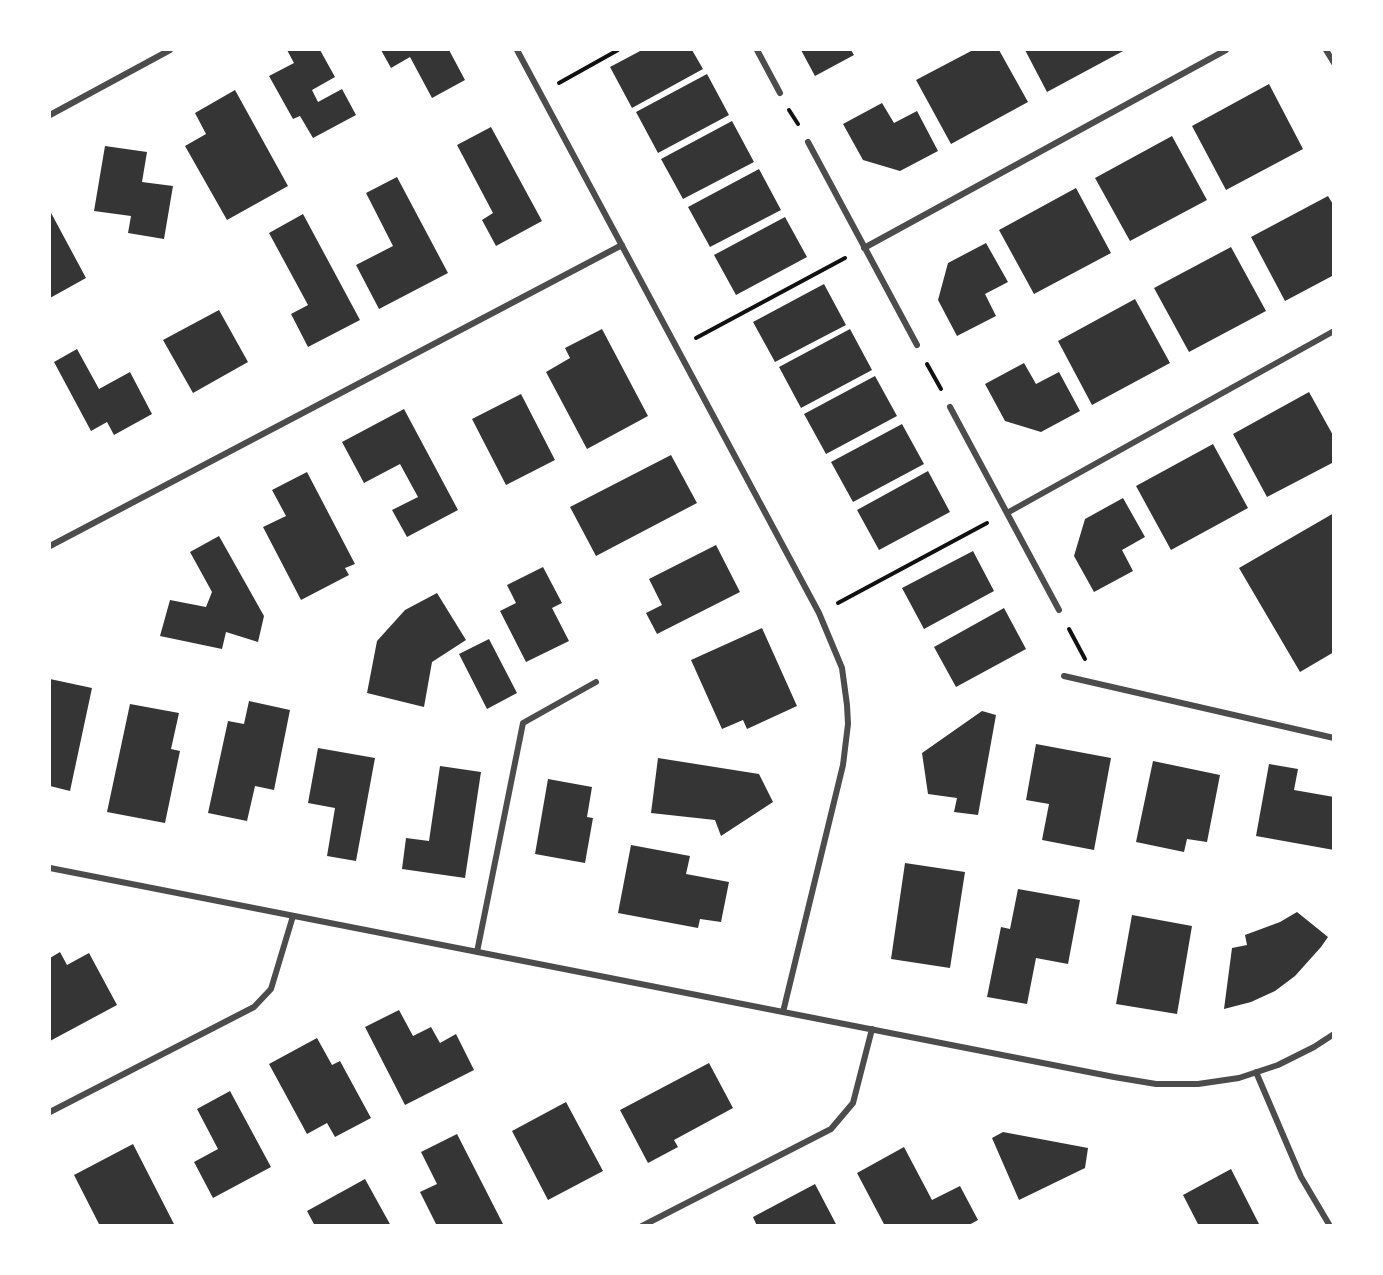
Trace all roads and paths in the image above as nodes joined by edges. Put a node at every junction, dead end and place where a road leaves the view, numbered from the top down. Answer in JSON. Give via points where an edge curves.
{"nodes":[{"id":1,"x":170,"y":50,"type":"edge"},
{"id":2,"x":517,"y":50,"type":"edge"},
{"id":3,"x":618,"y":50,"type":"edge"},
{"id":4,"x":757,"y":50,"type":"edge"},
{"id":5,"x":1226,"y":50,"type":"edge"},
{"id":6,"x":1326,"y":50,"type":"edge"},
{"id":7,"x":1334,"y":63,"type":"edge"},
{"id":8,"x":780,"y":93,"type":"joint"},
{"id":9,"x":540,"y":94,"type":"junction"},
{"id":10,"x":50,"y":115,"type":"edge"},
{"id":11,"x":808,"y":142,"type":"joint"},
{"id":12,"x":622,"y":245,"type":"junction"},
{"id":13,"x":864,"y":248,"type":"junction"},
{"id":14,"x":1334,"y":331,"type":"edge"},
{"id":15,"x":917,"y":345,"type":"joint"},
{"id":16,"x":677,"y":348,"type":"junction"},
{"id":17,"x":950,"y":407,"type":"joint"},
{"id":18,"x":1007,"y":513,"type":"junction"},
{"id":19,"x":50,"y":546,"type":"edge"},
{"id":20,"x":1059,"y":610,"type":"joint"},
{"id":21,"x":819,"y":613,"type":"junction"},
{"id":22,"x":1064,"y":676,"type":"dead end"},
{"id":23,"x":596,"y":682,"type":"dead end"},
{"id":24,"x":1099,"y":685,"type":"junction"},
{"id":25,"x":1334,"y":738,"type":"edge"},
{"id":26,"x":50,"y":868,"type":"edge"},
{"id":27,"x":293,"y":916,"type":"junction"},
{"id":28,"x":477,"y":952,"type":"junction"},
{"id":29,"x":783,"y":1012,"type":"junction"},
{"id":30,"x":872,"y":1029,"type":"junction"},
{"id":31,"x":1334,"y":1034,"type":"edge"},
{"id":32,"x":1256,"y":1072,"type":"junction"},
{"id":33,"x":50,"y":1112,"type":"edge"},
{"id":34,"x":642,"y":1226,"type":"edge"},
{"id":35,"x":1330,"y":1226,"type":"edge"}],
"edges":[{"from":1,"to":10,"type":"street"},
{"from":2,"to":9,"type":"street"},
{"from":3,"to":9,"type":"path"},
{"from":4,"to":8,"type":"street"},
{"from":5,"to":13,"type":"street"},
{"from":6,"to":7,"type":"street"},
{"from":8,"to":11,"type":"path"},
{"from":9,"to":12,"type":"street"},
{"from":11,"to":13,"type":"street"},
{"from":12,"to":16,"type":"street"},
{"from":12,"to":19,"type":"street"},
{"from":13,"to":15,"type":"street"},
{"from":13,"to":16,"type":"path"},
{"from":14,"to":18,"type":"street"},
{"from":15,"to":17,"type":"path"},
{"from":16,"to":21,"type":"street"},
{"from":17,"to":18,"type":"street"},
{"from":18,"to":20,"type":"street"},
{"from":18,"to":21,"type":"path"},
{"from":20,"to":24,"type":"path"},
{"from":21,"to":29,"type":"street","via":[[842,668],[848,705],[846,744]]},
{"from":22,"to":24,"type":"street"},
{"from":23,"to":28,"type":"street","via":[[524,723]]},
{"from":24,"to":25,"type":"street"},
{"from":26,"to":27,"type":"street"},
{"from":27,"to":28,"type":"street"},
{"from":27,"to":33,"type":"street","via":[[271,989],[254,1007]]},
{"from":28,"to":29,"type":"street"},
{"from":29,"to":30,"type":"street"},
{"from":30,"to":32,"type":"street","via":[[1156,1084],[1198,1084]]},
{"from":30,"to":34,"type":"street","via":[[853,1103],[831,1129]]},
{"from":31,"to":32,"type":"street","via":[[1305,1052]]},
{"from":32,"to":35,"type":"street","via":[[1301,1177]]}]}
